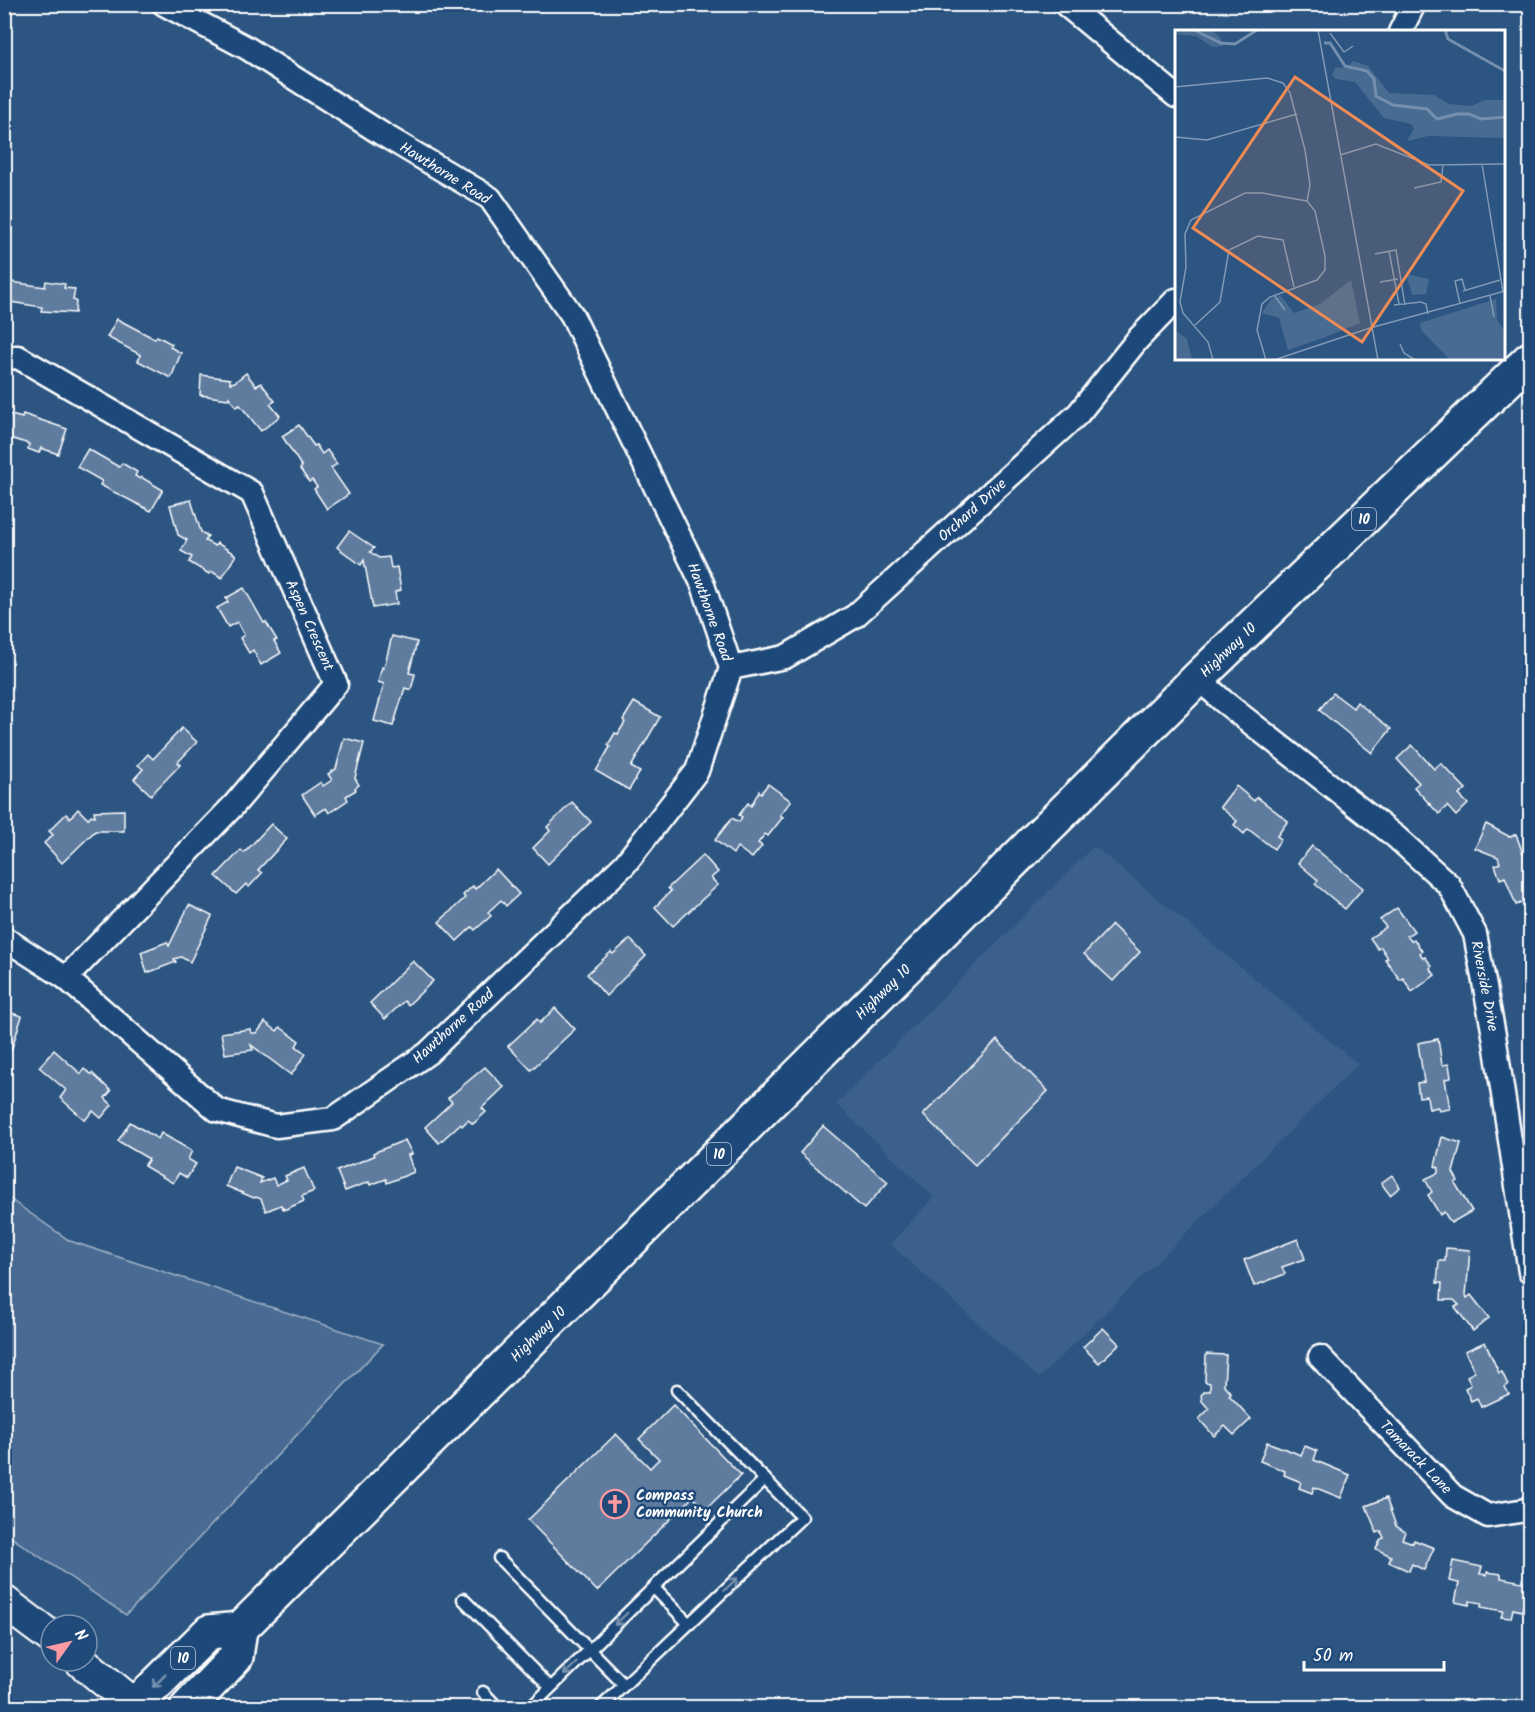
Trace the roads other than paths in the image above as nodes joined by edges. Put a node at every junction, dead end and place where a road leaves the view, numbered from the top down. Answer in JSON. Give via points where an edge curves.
{"nodes":[{"id":1,"x":164,"y":4,"type":"edge"},
{"id":2,"x":1065,"y":4,"type":"edge"},
{"id":3,"x":1414,"y":4,"type":"edge"},
{"id":4,"x":1401,"y":30,"type":"edge"},
{"id":5,"x":1175,"y":95,"type":"edge"},
{"id":6,"x":1175,"y":301,"type":"edge"},
{"id":7,"x":4,"y":358,"type":"edge"},
{"id":8,"x":1530,"y":359,"type":"edge"},
{"id":9,"x":731,"y":668,"type":"junction"},
{"id":10,"x":1198,"y":678,"type":"junction"},
{"id":11,"x":4,"y":938,"type":"edge"},
{"id":12,"x":66,"y":978,"type":"junction"},
{"id":13,"x":1530,"y":1272,"type":"edge"},
{"id":14,"x":1320,"y":1357,"type":"dead end"},
{"id":15,"x":677,"y":1390,"type":"dead end"},
{"id":16,"x":765,"y":1479,"type":"junction"},
{"id":17,"x":1530,"y":1507,"type":"edge"},
{"id":18,"x":499,"y":1558,"type":"dead end"},
{"id":19,"x":654,"y":1588,"type":"junction"},
{"id":20,"x":463,"y":1599,"type":"dead end"},
{"id":21,"x":4,"y":1602,"type":"edge"},
{"id":22,"x":689,"y":1624,"type":"junction"},
{"id":23,"x":39,"y":1627,"type":"edge"},
{"id":24,"x":240,"y":1629,"type":"junction"},
{"id":25,"x":589,"y":1650,"type":"junction"},
{"id":26,"x":95,"y":1673,"type":"edge"},
{"id":27,"x":624,"y":1685,"type":"junction"},
{"id":28,"x":550,"y":1687,"type":"junction"},
{"id":29,"x":483,"y":1692,"type":"dead end"},
{"id":30,"x":135,"y":1707,"type":"edge"},
{"id":31,"x":187,"y":1707,"type":"edge"},
{"id":32,"x":498,"y":1707,"type":"edge"},
{"id":33,"x":530,"y":1707,"type":"edge"},
{"id":34,"x":600,"y":1707,"type":"edge"}],
"edges":[{"from":1,"to":9,"type":"street","name":"Hawthorne Road","via":[[247,48],[490,198],[573,315],[703,585]]},
{"from":2,"to":5,"type":"street"},
{"from":3,"to":4,"type":"street"},
{"from":6,"to":9,"type":"street","name":"Orchard Drive","via":[[1137,339],[1078,414],[855,616],[785,657]]},
{"from":7,"to":12,"type":"street","name":"Aspen Crescent","via":[[18,357],[252,493],[336,684],[234,805]]},
{"from":8,"to":10,"type":"highway","name":"Highway 10","number":"10"},
{"from":9,"to":12,"type":"street","name":"Hawthorne Road","via":[[698,771],[625,864],[428,1053],[333,1119],[276,1126],[217,1110]]},
{"from":10,"to":13,"type":"street","name":"Riverside Drive","via":[[1396,837],[1449,885],[1475,934]]},
{"from":10,"to":24,"type":"highway","name":"Highway 10","number":"10"},
{"from":11,"to":12,"type":"street","name":"Hawthorne Road"},
{"from":14,"to":17,"type":"street","name":"Tamarack Lane","via":[[1453,1496],[1488,1516]]},
{"from":15,"to":16,"type":"lane"},
{"from":16,"to":19,"type":"lane"},
{"from":22,"to":16,"type":"lane","one_way":true,"via":[[802,1517]]},
{"from":18,"to":25,"type":"lane"},
{"from":19,"to":22,"type":"lane"},
{"from":19,"to":25,"type":"lane","one_way":true},
{"from":20,"to":28,"type":"lane"},
{"from":21,"to":23,"type":"main road"},
{"from":22,"to":27,"type":"lane"},
{"from":24,"to":30,"type":"highway","number":"10","one_way":true,"via":[[209,1632]]},
{"from":24,"to":31,"type":"highway","number":"10","via":[[236,1657]]},
{"from":25,"to":27,"type":"lane"},
{"from":25,"to":28,"type":"lane","one_way":true},
{"from":26,"to":30,"type":"main road"},
{"from":27,"to":34,"type":"lane"},
{"from":28,"to":33,"type":"lane"},
{"from":29,"to":32,"type":"lane"}]}
